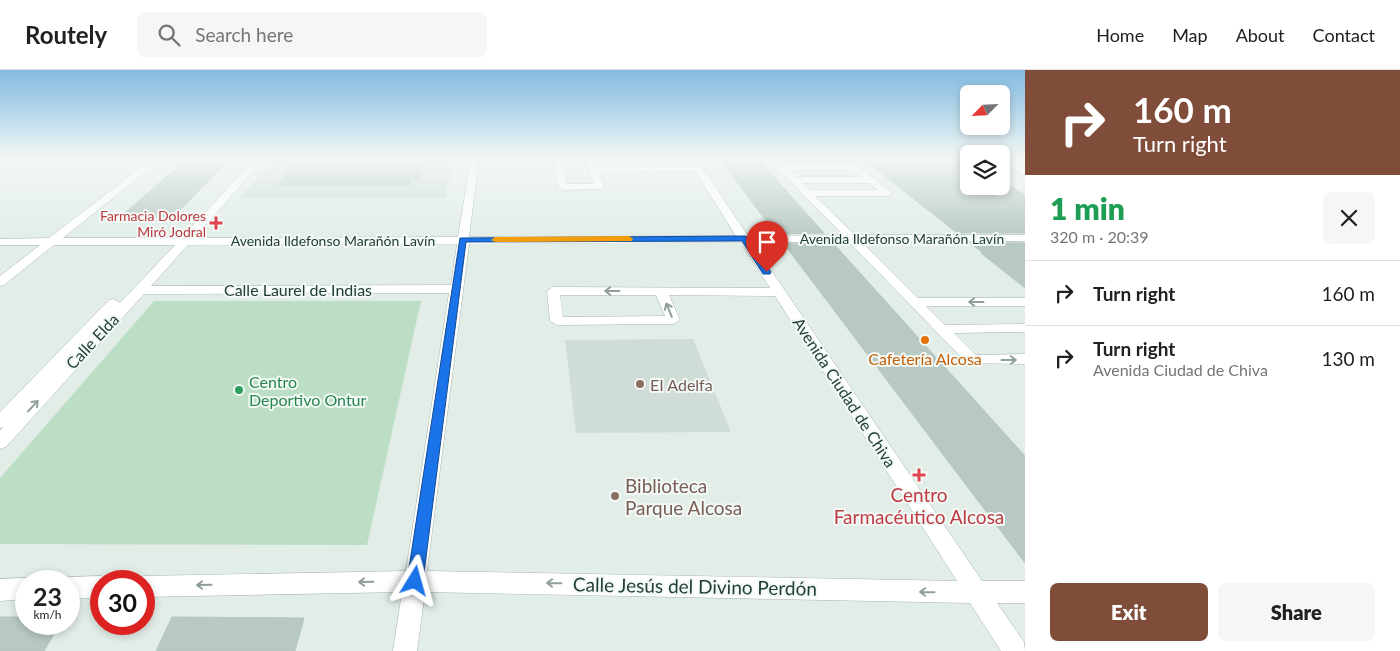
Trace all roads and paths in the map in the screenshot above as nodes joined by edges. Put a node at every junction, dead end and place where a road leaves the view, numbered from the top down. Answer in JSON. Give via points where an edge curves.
{"nodes":[{"id":1,"x":124,"y":185,"type":"edge"},
{"id":2,"x":227,"y":185,"type":"edge"},
{"id":3,"x":234,"y":185,"type":"edge"},
{"id":4,"x":470,"y":185,"type":"edge"},
{"id":5,"x":563,"y":185,"type":"edge"},
{"id":6,"x":598,"y":185,"type":"edge"},
{"id":7,"x":709,"y":185,"type":"edge"},
{"id":8,"x":799,"y":185,"type":"edge"},
{"id":9,"x":877,"y":185,"type":"edge"},
{"id":10,"x":807,"y":193,"type":"junction"},
{"id":11,"x":745,"y":238,"type":"junction"},
{"id":12,"x":851,"y":238,"type":"junction"},
{"id":13,"x":1025,"y":238,"type":"edge"},
{"id":14,"x":462,"y":240,"type":"junction"},
{"id":15,"x":179,"y":241,"type":"junction"},
{"id":16,"x":0,"y":242,"type":"edge"},
{"id":17,"x":52,"y":242,"type":"junction"},
{"id":18,"x":0,"y":282,"type":"edge"},
{"id":19,"x":456,"y":288,"type":"junction"},
{"id":20,"x":140,"y":290,"type":"junction"},
{"id":21,"x":661,"y":291,"type":"junction"},
{"id":22,"x":779,"y":292,"type":"junction"},
{"id":23,"x":915,"y":302,"type":"junction"},
{"id":24,"x":1025,"y":302,"type":"edge"},
{"id":25,"x":1025,"y":328,"type":"edge"},
{"id":26,"x":941,"y":329,"type":"junction"},
{"id":27,"x":1025,"y":360,"type":"edge"},
{"id":28,"x":0,"y":422,"type":"edge"},
{"id":29,"x":0,"y":442,"type":"edge"},
{"id":30,"x":415,"y":581,"type":"junction"},
{"id":31,"x":155,"y":587,"type":"edge"},
{"id":32,"x":15,"y":589,"type":"edge"},
{"id":33,"x":0,"y":590,"type":"edge"},
{"id":34,"x":976,"y":592,"type":"junction"},
{"id":35,"x":1025,"y":592,"type":"edge"},
{"id":36,"x":405,"y":651,"type":"edge"},
{"id":37,"x":1015,"y":651,"type":"edge"}],
"edges":[{"from":1,"to":17,"type":"street"},
{"from":2,"to":15,"type":"street"},
{"from":3,"to":15,"type":"street"},
{"from":4,"to":14,"type":"street"},
{"from":5,"to":6,"type":"street"},
{"from":7,"to":11,"type":"street","name":"Avenida Ciudad de Chiva"},
{"from":8,"to":10,"type":"street"},
{"from":9,"to":10,"type":"street","via":[[887,193]]},
{"from":10,"to":12,"type":"street"},
{"from":11,"to":12,"type":"street","name":"Avenida Ildefonso Marañón Lavín"},
{"from":11,"to":14,"type":"street","name":"Avenida Ildefonso Marañón Lavín"},
{"from":11,"to":22,"type":"street","name":"Avenida Ciudad de Chiva"},
{"from":12,"to":13,"type":"street","name":"Avenida Ildefonso Marañón Lavín"},
{"from":12,"to":23,"type":"street"},
{"from":14,"to":15,"type":"street","name":"Avenida Ildefonso Marañón Lavín"},
{"from":14,"to":19,"type":"street"},
{"from":15,"to":17,"type":"street","name":"Avenida Ildefonso Marañón Lavín"},
{"from":15,"to":20,"type":"street","name":"Calle Elda"},
{"from":15,"to":28,"type":"street","name":"Calle Elda"},
{"from":16,"to":17,"type":"street","name":"Avenida Ildefonso Marañón Lavín"},
{"from":17,"to":18,"type":"street"},
{"from":19,"to":20,"type":"street","name":"Calle Laurel de Indias"},
{"from":19,"to":30,"type":"street"},
{"from":29,"to":20,"type":"street","name":"Calle Elda","one_way":true},
{"from":21,"to":21,"type":"street","one_way":true,"via":[[553,291],[557,321],[673,320]]},
{"from":21,"to":22,"type":"street"},
{"from":22,"to":34,"type":"street","name":"Avenida Ciudad de Chiva"},
{"from":24,"to":23,"type":"street","one_way":true},
{"from":23,"to":26,"type":"street"},
{"from":25,"to":26,"type":"street"},
{"from":26,"to":27,"type":"street","one_way":true,"via":[[972,360]]},
{"from":30,"to":31,"type":"street","name":"Calle Jesús del Divino Perdón","one_way":true},
{"from":34,"to":30,"type":"street","name":"Calle Jesús del Divino Perdón","one_way":true},
{"from":30,"to":36,"type":"street"},
{"from":32,"to":33,"type":"street"},
{"from":34,"to":35,"type":"street","name":"Calle Jesús del Divino Perdón"},
{"from":34,"to":37,"type":"street","name":"Avenida Ciudad de Chiva"}]}
